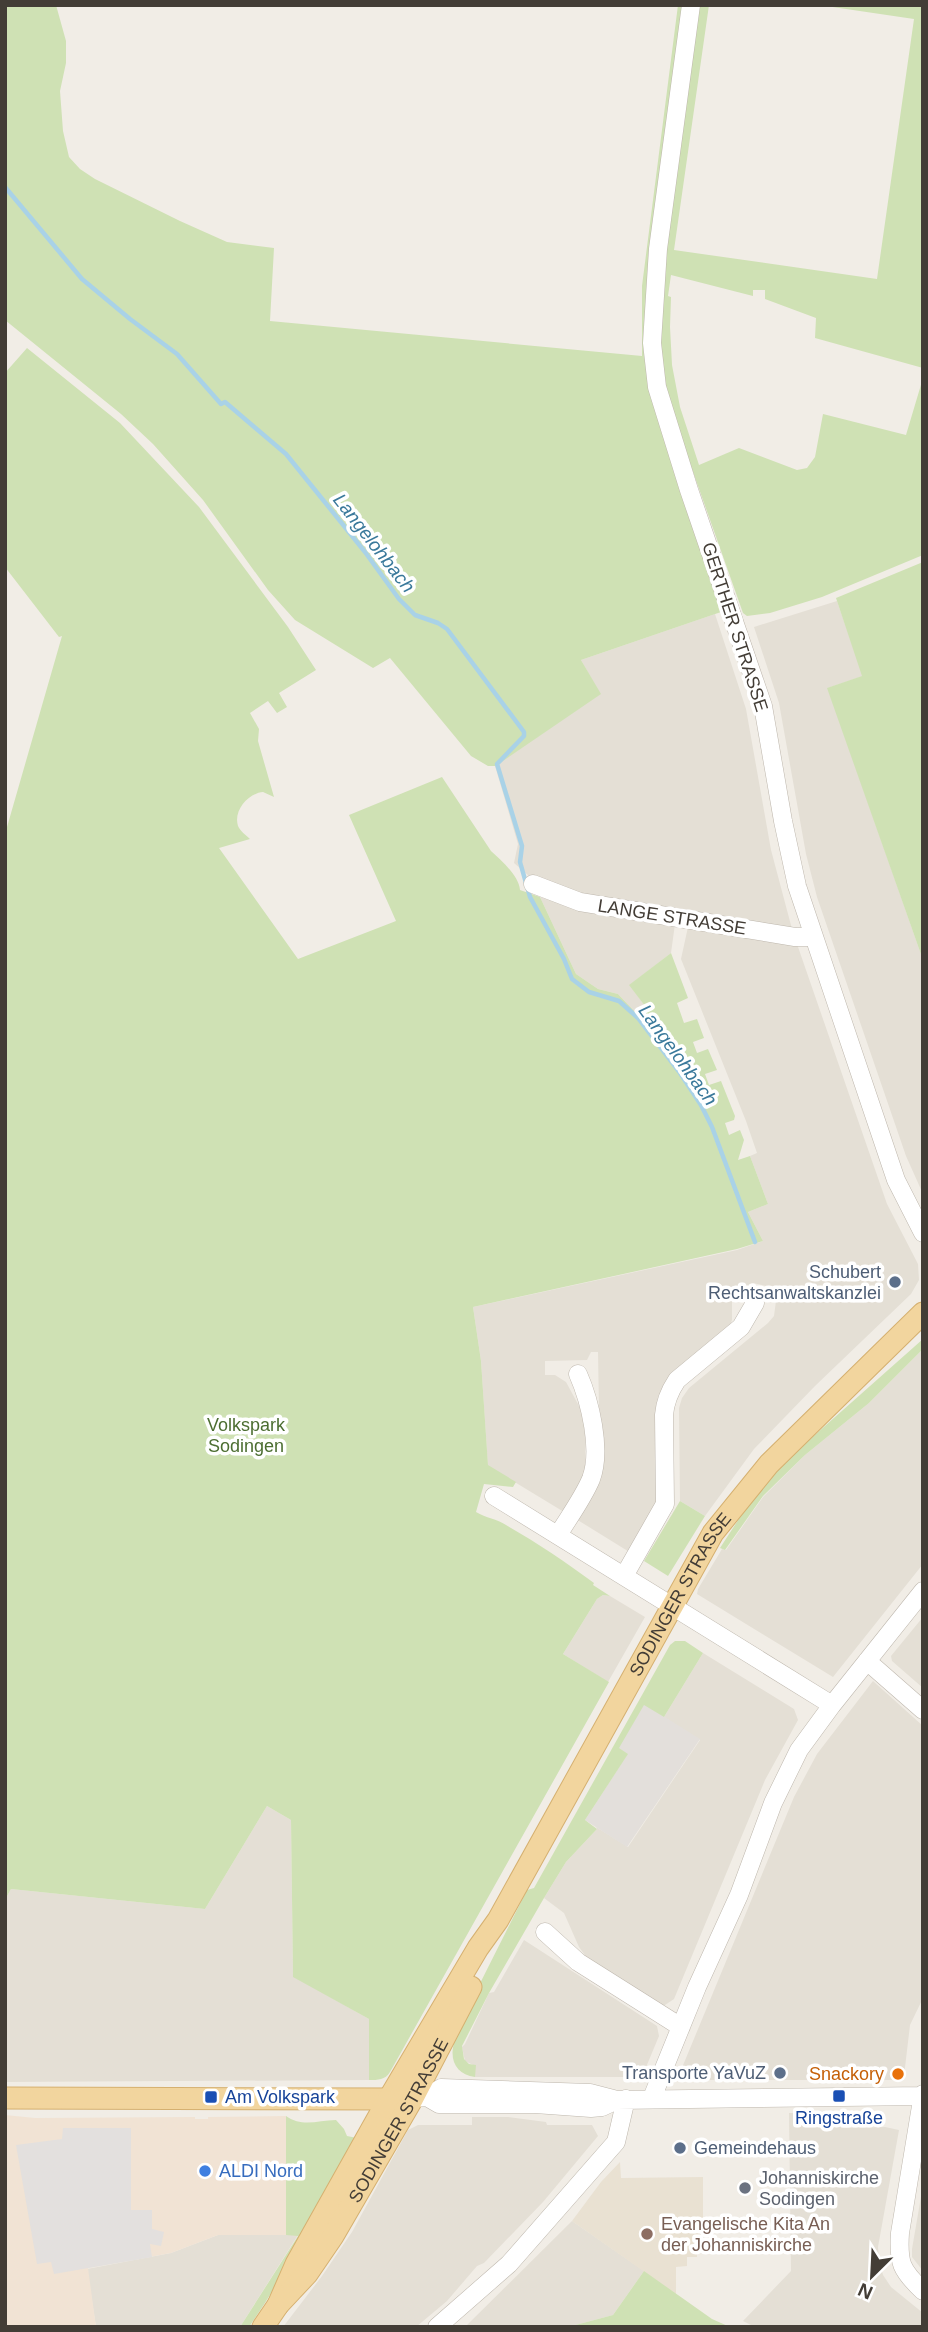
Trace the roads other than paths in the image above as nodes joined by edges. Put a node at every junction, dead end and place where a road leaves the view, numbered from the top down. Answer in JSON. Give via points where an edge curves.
{"nodes":[{"id":1,"x":691,"y":5,"type":"edge"},
{"id":2,"x":533,"y":884,"type":"dead end"},
{"id":3,"x":814,"y":937,"type":"junction"},
{"id":4,"x":923,"y":1233,"type":"edge"},
{"id":5,"x":755,"y":1303,"type":"dead end"},
{"id":6,"x":923,"y":1312,"type":"edge"},
{"id":7,"x":578,"y":1374,"type":"dead end"},
{"id":8,"x":495,"y":1496,"type":"dead end"},
{"id":9,"x":558,"y":1535,"type":"junction"},
{"id":10,"x":624,"y":1576,"type":"junction"},
{"id":11,"x":923,"y":1591,"type":"edge"},
{"id":12,"x":673,"y":1606,"type":"junction"},
{"id":13,"x":867,"y":1661,"type":"junction"},
{"id":14,"x":832,"y":1705,"type":"junction"},
{"id":15,"x":923,"y":1710,"type":"edge"},
{"id":16,"x":498,"y":1920,"type":"junction"},
{"id":17,"x":545,"y":1932,"type":"dead end"},
{"id":18,"x":681,"y":2028,"type":"junction"},
{"id":19,"x":923,"y":2095,"type":"edge"},
{"id":20,"x":420,"y":2097,"type":"junction"},
{"id":21,"x":5,"y":2098,"type":"edge"},
{"id":22,"x":652,"y":2098,"type":"junction"},
{"id":23,"x":622,"y":2099,"type":"junction"},
{"id":24,"x":388,"y":2100,"type":"junction"},
{"id":25,"x":923,"y":2291,"type":"edge"},
{"id":26,"x":278,"y":2305,"type":"junction"},
{"id":27,"x":263,"y":2327,"type":"edge"},
{"id":28,"x":437,"y":2327,"type":"edge"}],
"edges":[{"from":1,"to":3,"type":"street","name":"GERTHER STRASSE","via":[[658,249],[652,343],[657,387],[762,706],[797,886]]},
{"from":2,"to":3,"type":"street","name":"LANGE STRASSE","via":[[580,902]]},
{"from":3,"to":4,"type":"street","name":"GERTHER STRASSE","via":[[896,1180]]},
{"from":5,"to":10,"type":"street","via":[[741,1327],[670,1390],[664,1415],[665,1504]]},
{"from":6,"to":12,"type":"main road","name":"SODINGER STRASSE","via":[[769,1464],[713,1533]]},
{"from":7,"to":9,"type":"street","via":[[592,1415],[594,1463],[588,1486]]},
{"from":8,"to":9,"type":"street"},
{"from":9,"to":10,"type":"street"},
{"from":10,"to":12,"type":"street"},
{"from":11,"to":13,"type":"street"},
{"from":12,"to":14,"type":"street"},
{"from":12,"to":16,"type":"main road","name":"SODINGER STRASSE"},
{"from":13,"to":14,"type":"street"},
{"from":13,"to":15,"type":"street"},
{"from":14,"to":18,"type":"street","via":[[799,1750],[773,1803]]},
{"from":16,"to":20,"type":"main road","name":"SODINGER STRASSE","via":[[483,1964]]},
{"from":16,"to":24,"type":"main road","name":"SODINGER STRASSE"},
{"from":17,"to":18,"type":"street","via":[[578,1962]]},
{"from":18,"to":22,"type":"street"},
{"from":19,"to":22,"type":"street"},
{"from":19,"to":25,"type":"street","via":[[899,2250],[905,2273]]},
{"from":20,"to":23,"type":"street","via":[[439,2104],[564,2108],[602,2107]]},
{"from":20,"to":24,"type":"main road"},
{"from":20,"to":26,"type":"main road","name":"SODINGER STRASSE","via":[[333,2236]]},
{"from":21,"to":24,"type":"main road"},
{"from":22,"to":23,"type":"street"},
{"from":23,"to":28,"type":"street","via":[[616,2142],[509,2264]]},
{"from":24,"to":26,"type":"main road","name":"SODINGER STRASSE","via":[[296,2264]]},
{"from":26,"to":27,"type":"main road","name":"SODINGER STRASSE"}]}
